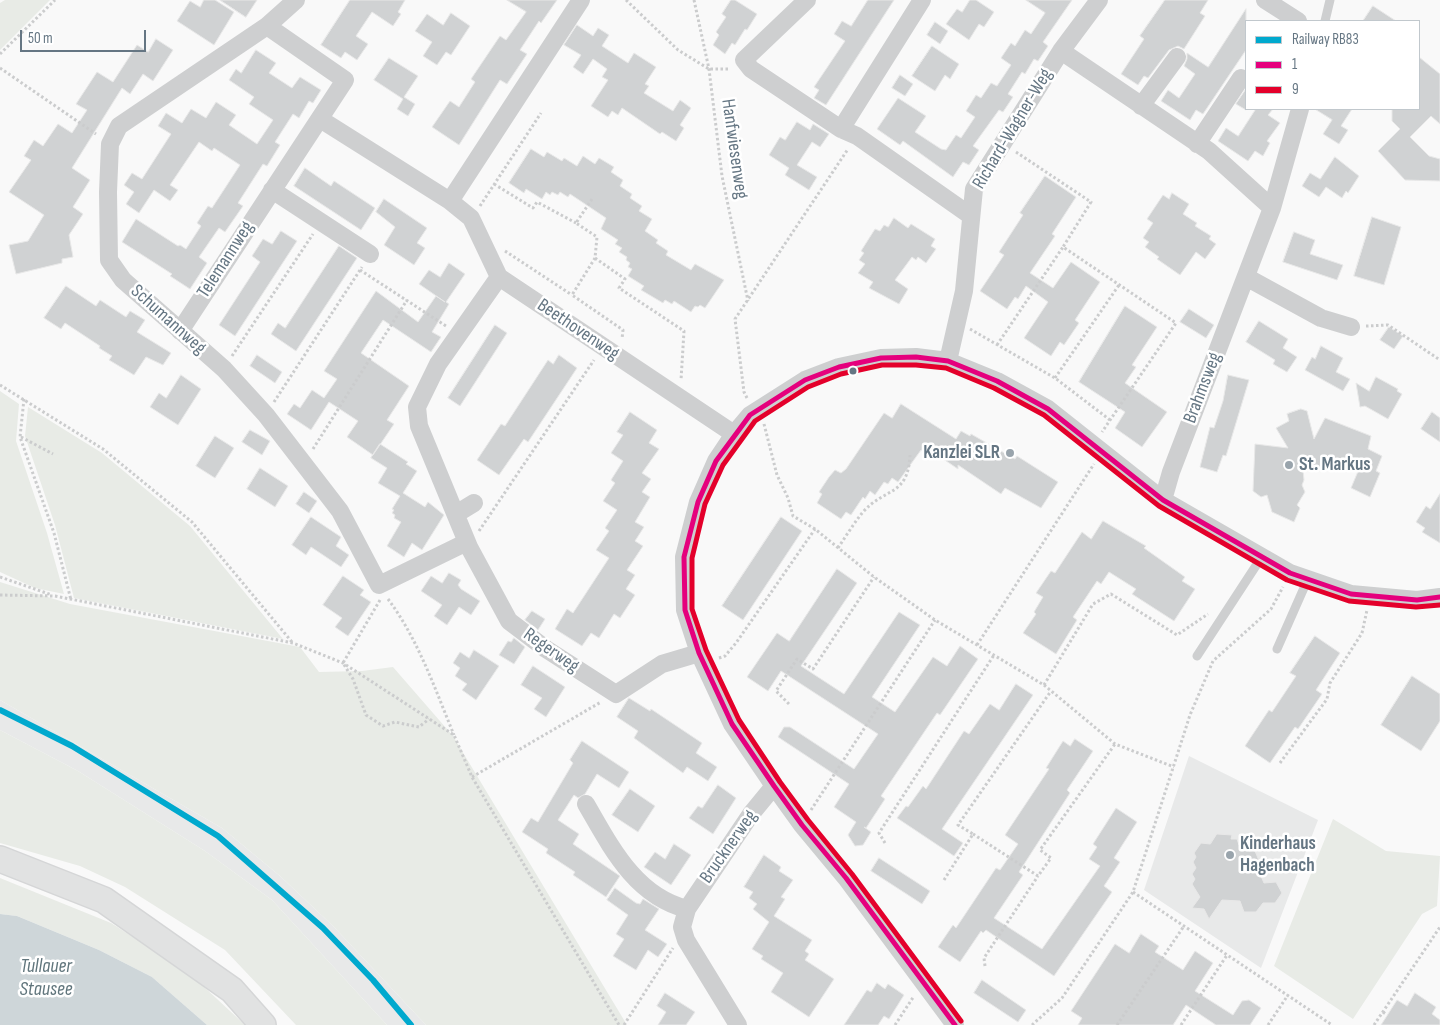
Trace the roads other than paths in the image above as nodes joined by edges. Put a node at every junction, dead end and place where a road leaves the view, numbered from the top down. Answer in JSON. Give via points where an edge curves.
{"nodes":[{"id":1,"x":296,"y":0,"type":"edge"},
{"id":2,"x":581,"y":0,"type":"edge"},
{"id":3,"x":807,"y":0,"type":"edge"},
{"id":4,"x":922,"y":0,"type":"edge"},
{"id":5,"x":1099,"y":0,"type":"edge"},
{"id":6,"x":1265,"y":0,"type":"edge"},
{"id":7,"x":1330,"y":0,"type":"edge"},
{"id":8,"x":1296,"y":20,"type":"edge"},
{"id":9,"x":1325,"y":20,"type":"edge"},
{"id":10,"x":267,"y":26,"type":"junction"},
{"id":11,"x":1061,"y":51,"type":"junction"},
{"id":12,"x":1177,"y":57,"type":"dead end"},
{"id":13,"x":1241,"y":78,"type":"dead end"},
{"id":14,"x":1141,"y":106,"type":"junction"},
{"id":15,"x":1300,"y":110,"type":"edge"},
{"id":16,"x":320,"y":119,"type":"junction"},
{"id":17,"x":849,"y":133,"type":"junction"},
{"id":18,"x":1197,"y":144,"type":"junction"},
{"id":19,"x":272,"y":190,"type":"junction"},
{"id":20,"x":450,"y":201,"type":"junction"},
{"id":21,"x":1272,"y":208,"type":"junction"},
{"id":22,"x":971,"y":216,"type":"junction"},
{"id":23,"x":370,"y":254,"type":"road end"},
{"id":24,"x":499,"y":277,"type":"junction"},
{"id":25,"x":1246,"y":277,"type":"junction"},
{"id":26,"x":1351,"y":327,"type":"road end"},
{"id":27,"x":180,"y":331,"type":"junction"},
{"id":28,"x":948,"y":361,"type":"junction"},
{"id":29,"x":734,"y":434,"type":"junction"},
{"id":30,"x":1163,"y":500,"type":"junction"},
{"id":31,"x":474,"y":503,"type":"dead end"},
{"id":32,"x":456,"y":514,"type":"junction"},
{"id":33,"x":468,"y":544,"type":"junction"},
{"id":34,"x":1261,"y":558,"type":"junction"},
{"id":35,"x":1307,"y":581,"type":"junction"},
{"id":36,"x":1440,"y":596,"type":"edge"},
{"id":37,"x":1276,"y":649,"type":"dead end"},
{"id":38,"x":1198,"y":656,"type":"dead end"},
{"id":39,"x":702,"y":659,"type":"junction"},
{"id":40,"x":774,"y":786,"type":"junction"},
{"id":41,"x":586,"y":804,"type":"dead end"},
{"id":42,"x":0,"y":859,"type":"edge"},
{"id":43,"x":687,"y":909,"type":"junction"},
{"id":44,"x":263,"y":1025,"type":"edge"},
{"id":45,"x":738,"y":1025,"type":"edge"},
{"id":46,"x":955,"y":1025,"type":"edge"}],
"edges":[{"from":1,"to":10,"type":"street","name":"Schumannweg"},
{"from":2,"to":20,"type":"street"},
{"from":3,"to":17,"type":"street","via":[[744,60],[751,68]]},
{"from":4,"to":17,"type":"street"},
{"from":5,"to":11,"type":"street","name":"Richard-Wagner-Weg"},
{"from":6,"to":8,"type":"street"},
{"from":7,"to":9,"type":"lane"},
{"from":10,"to":16,"type":"street","via":[[345,80]]},
{"from":10,"to":27,"type":"street","name":"Schumannweg","via":[[119,126],[110,144],[109,260],[123,280]]},
{"from":11,"to":14,"type":"street"},
{"from":11,"to":22,"type":"street","name":"Richard-Wagner-Weg","via":[[974,189]]},
{"from":12,"to":14,"type":"street"},
{"from":13,"to":18,"type":"street"},
{"from":14,"to":18,"type":"street"},
{"from":15,"to":21,"type":"street","name":"Brahmsweg"},
{"from":16,"to":19,"type":"street","name":"Telemannweg"},
{"from":16,"to":20,"type":"street"},
{"from":17,"to":22,"type":"street"},
{"from":18,"to":21,"type":"street"},
{"from":19,"to":23,"type":"street"},
{"from":19,"to":27,"type":"street","name":"Telemannweg"},
{"from":20,"to":24,"type":"street","via":[[471,218]]},
{"from":21,"to":25,"type":"street","name":"Brahmsweg"},
{"from":22,"to":28,"type":"street","name":"Richard-Wagner-Weg","via":[[964,291]]},
{"from":24,"to":29,"type":"street","name":"Beethovenweg"},
{"from":24,"to":32,"type":"street","name":"Regerweg","via":[[438,364],[417,407],[426,446]]},
{"from":25,"to":26,"type":"street","via":[[1321,318]]},
{"from":25,"to":30,"type":"street","name":"Brahmsweg"},
{"from":27,"to":33,"type":"street","name":"Schumannweg","via":[[224,369],[266,415],[340,512],[379,585]]},
{"from":28,"to":29,"type":"street","via":[[916,357],[881,358],[839,367],[805,380],[754,412]]},
{"from":28,"to":30,"type":"street","via":[[997,381],[1048,409]]},
{"from":29,"to":39,"type":"street","via":[[716,461],[698,502],[684,557],[685,610]]},
{"from":30,"to":34,"type":"street"},
{"from":31,"to":32,"type":"street"},
{"from":32,"to":33,"type":"street","name":"Regerweg"},
{"from":33,"to":39,"type":"street","name":"Regerweg","via":[[509,621],[546,650],[616,694],[662,664]]},
{"from":34,"to":35,"type":"street"},
{"from":34,"to":38,"type":"lane"},
{"from":35,"to":36,"type":"street","via":[[1351,594],[1417,600]]},
{"from":35,"to":37,"type":"lane"},
{"from":39,"to":40,"type":"street","via":[[732,724]]},
{"from":40,"to":43,"type":"street","name":"Brucknerweg","via":[[751,814]]},
{"from":40,"to":46,"type":"street"},
{"from":41,"to":43,"type":"street","via":[[616,856],[638,882],[673,905]]},
{"from":42,"to":44,"type":"street","via":[[104,900],[232,990]]},
{"from":43,"to":45,"type":"street","name":"Brucknerweg","via":[[682,927],[686,940]]}]}
